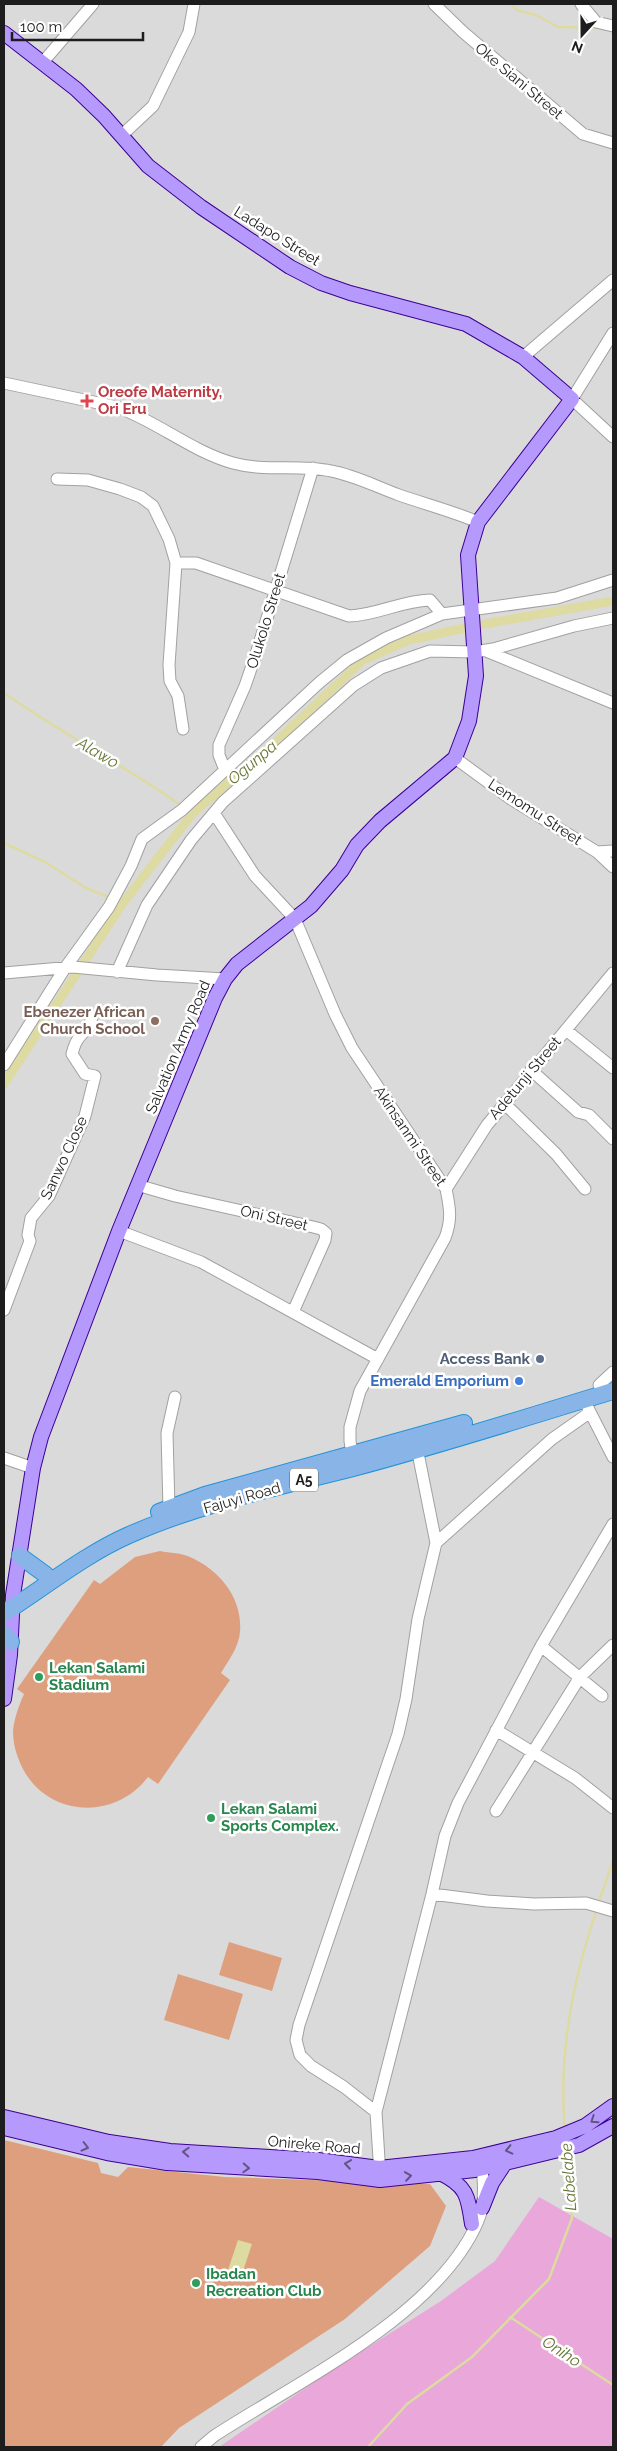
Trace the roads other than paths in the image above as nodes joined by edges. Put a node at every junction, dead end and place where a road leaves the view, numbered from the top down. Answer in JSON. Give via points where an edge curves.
{"nodes":[{"id":1,"x":93,"y":4,"type":"edge"},
{"id":2,"x":194,"y":4,"type":"edge"},
{"id":3,"x":434,"y":4,"type":"edge"},
{"id":4,"x":581,"y":4,"type":"edge"},
{"id":5,"x":613,"y":26,"type":"edge"},
{"id":6,"x":4,"y":33,"type":"edge"},
{"id":7,"x":43,"y":62,"type":"junction"},
{"id":8,"x":121,"y":136,"type":"junction"},
{"id":9,"x":613,"y":143,"type":"edge"},
{"id":10,"x":613,"y":280,"type":"edge"},
{"id":11,"x":613,"y":333,"type":"edge"},
{"id":12,"x":523,"y":357,"type":"junction"},
{"id":13,"x":4,"y":384,"type":"edge"},
{"id":14,"x":572,"y":399,"type":"junction"},
{"id":15,"x":613,"y":437,"type":"edge"},
{"id":16,"x":313,"y":468,"type":"junction"},
{"id":17,"x":57,"y":479,"type":"dead end"},
{"id":18,"x":478,"y":522,"type":"junction"},
{"id":19,"x":176,"y":563,"type":"junction"},
{"id":20,"x":613,"y":580,"type":"edge"},
{"id":21,"x":276,"y":591,"type":"junction"},
{"id":22,"x":472,"y":612,"type":"junction"},
{"id":23,"x":442,"y":614,"type":"junction"},
{"id":24,"x":613,"y":618,"type":"edge"},
{"id":25,"x":478,"y":648,"type":"junction"},
{"id":26,"x":613,"y":703,"type":"edge"},
{"id":27,"x":184,"y":729,"type":"dead end"},
{"id":28,"x":455,"y":758,"type":"junction"},
{"id":29,"x":225,"y":770,"type":"junction"},
{"id":30,"x":214,"y":812,"type":"junction"},
{"id":31,"x":597,"y":852,"type":"junction"},
{"id":32,"x":613,"y":852,"type":"edge"},
{"id":33,"x":613,"y":867,"type":"edge"},
{"id":34,"x":295,"y":919,"type":"junction"},
{"id":35,"x":70,"y":967,"type":"junction"},
{"id":36,"x":117,"y":972,"type":"junction"},
{"id":37,"x":4,"y":973,"type":"edge"},
{"id":38,"x":613,"y":973,"type":"edge"},
{"id":39,"x":225,"y":979,"type":"junction"},
{"id":40,"x":92,"y":1017,"type":"dead end"},
{"id":41,"x":566,"y":1030,"type":"junction"},
{"id":42,"x":4,"y":1065,"type":"edge"},
{"id":43,"x":613,"y":1068,"type":"edge"},
{"id":44,"x":531,"y":1070,"type":"junction"},
{"id":45,"x":504,"y":1103,"type":"junction"},
{"id":46,"x":613,"y":1139,"type":"edge"},
{"id":47,"x":137,"y":1185,"type":"junction"},
{"id":48,"x":586,"y":1188,"type":"dead end"},
{"id":49,"x":446,"y":1189,"type":"junction"},
{"id":50,"x":119,"y":1231,"type":"junction"},
{"id":51,"x":4,"y":1310,"type":"edge"},
{"id":52,"x":293,"y":1312,"type":"junction"},
{"id":53,"x":378,"y":1359,"type":"junction"},
{"id":54,"x":613,"y":1372,"type":"edge"},
{"id":55,"x":608,"y":1386,"type":"edge"},
{"id":56,"x":175,"y":1397,"type":"dead end"},
{"id":57,"x":587,"y":1406,"type":"junction"},
{"id":58,"x":416,"y":1443,"type":"junction"},
{"id":59,"x":613,"y":1456,"type":"edge"},
{"id":60,"x":4,"y":1458,"type":"edge"},
{"id":61,"x":353,"y":1461,"type":"junction"},
{"id":62,"x":33,"y":1468,"type":"junction"},
{"id":63,"x":170,"y":1508,"type":"junction"},
{"id":64,"x":613,"y":1524,"type":"edge"},
{"id":65,"x":436,"y":1543,"type":"junction"},
{"id":66,"x":20,"y":1556,"type":"junction"},
{"id":67,"x":46,"y":1575,"type":"junction"},
{"id":68,"x":8,"y":1604,"type":"edge"},
{"id":69,"x":8,"y":1638,"type":"edge"},
{"id":70,"x":613,"y":1645,"type":"edge"},
{"id":71,"x":541,"y":1646,"type":"junction"},
{"id":72,"x":580,"y":1677,"type":"junction"},
{"id":73,"x":602,"y":1696,"type":"dead end"},
{"id":74,"x":4,"y":1699,"type":"edge"},
{"id":75,"x":496,"y":1730,"type":"junction"},
{"id":76,"x":533,"y":1755,"type":"junction"},
{"id":77,"x":613,"y":1808,"type":"edge"},
{"id":78,"x":496,"y":1811,"type":"dead end"},
{"id":79,"x":432,"y":1894,"type":"junction"},
{"id":80,"x":603,"y":1908,"type":"edge"},
{"id":81,"x":613,"y":2106,"type":"edge"},
{"id":82,"x":376,"y":2112,"type":"junction"},
{"id":83,"x":4,"y":2117,"type":"edge"},
{"id":84,"x":613,"y":2126,"type":"edge"},
{"id":85,"x":4,"y":2128,"type":"edge"},
{"id":86,"x":557,"y":2144,"type":"junction"},
{"id":87,"x":477,"y":2163,"type":"junction"},
{"id":88,"x":506,"y":2163,"type":"junction"},
{"id":89,"x":440,"y":2173,"type":"junction"},
{"id":90,"x":380,"y":2174,"type":"junction"},
{"id":91,"x":482,"y":2208,"type":"junction"},
{"id":92,"x":472,"y":2224,"type":"junction"},
{"id":93,"x":465,"y":2243,"type":"junction"},
{"id":94,"x":201,"y":2447,"type":"edge"}],
"edges":[{"from":1,"to":7,"type":"street"},
{"from":2,"to":8,"type":"street","via":[[189,32],[153,106]]},
{"from":3,"to":9,"type":"street","name":"Oke Siani Street","via":[[462,32],[582,134]]},
{"from":4,"to":5,"type":"street","via":[[596,22]]},
{"from":6,"to":7,"type":"main road","name":"Ladapo Street"},
{"from":7,"to":8,"type":"main road","name":"Ladapo Street","via":[[104,116]]},
{"from":8,"to":12,"type":"main road","name":"Ladapo Street","via":[[148,166],[201,207],[290,267],[350,293],[466,324]]},
{"from":10,"to":12,"type":"street"},
{"from":11,"to":14,"type":"street"},
{"from":12,"to":14,"type":"main road","name":"Ladapo Street"},
{"from":13,"to":16,"type":"street","via":[[135,413],[176,439],[232,463],[255,467]]},
{"from":14,"to":15,"type":"street"},
{"from":14,"to":18,"type":"main road"},
{"from":16,"to":18,"type":"street","via":[[333,471]]},
{"from":16,"to":21,"type":"street","name":"Olukolo Street"},
{"from":17,"to":19,"type":"street","via":[[88,480],[141,498],[153,506]]},
{"from":18,"to":22,"type":"main road","via":[[468,554]]},
{"from":19,"to":21,"type":"street","via":[[196,563]]},
{"from":19,"to":27,"type":"street","via":[[168,665]]},
{"from":20,"to":22,"type":"street","via":[[557,598]]},
{"from":21,"to":23,"type":"street","via":[[349,616],[368,615],[401,603],[430,600]]},
{"from":21,"to":29,"type":"street","name":"Olukolo Street","via":[[245,686],[219,745]]},
{"from":22,"to":23,"type":"street"},
{"from":22,"to":25,"type":"main road"},
{"from":23,"to":29,"type":"street","via":[[386,638],[347,660]]},
{"from":24,"to":25,"type":"street"},
{"from":25,"to":26,"type":"street"},
{"from":25,"to":28,"type":"main road","via":[[471,712]]},
{"from":25,"to":30,"type":"street","via":[[430,651],[381,668],[354,685],[316,717]]},
{"from":28,"to":31,"type":"street","name":"Lemomu Street","via":[[511,799]]},
{"from":28,"to":34,"type":"main road","name":"Salvation Army Road","via":[[380,821],[357,845],[328,888]]},
{"from":29,"to":35,"type":"street","via":[[184,808],[142,839],[113,899]]},
{"from":30,"to":34,"type":"street","via":[[255,876]]},
{"from":30,"to":36,"type":"street","via":[[147,905]]},
{"from":31,"to":32,"type":"street"},
{"from":31,"to":33,"type":"street","name":"Lemomu Street"},
{"from":34,"to":39,"type":"main road","name":"Salvation Army Road","via":[[236,964]]},
{"from":34,"to":49,"type":"street","name":"Akinsanmi Street","via":[[352,1048]]},
{"from":35,"to":36,"type":"street"},
{"from":35,"to":37,"type":"street"},
{"from":35,"to":42,"type":"street"},
{"from":36,"to":39,"type":"street"},
{"from":38,"to":41,"type":"street","name":"Adetunji Street"},
{"from":39,"to":47,"type":"main road","name":"Salvation Army Road"},
{"from":40,"to":51,"type":"street","name":"Sanwo Close","via":[[89,1028],[81,1033],[72,1054],[85,1074],[95,1076],[91,1095],[49,1196],[31,1218],[30,1241]]},
{"from":41,"to":43,"type":"street"},
{"from":41,"to":44,"type":"street","name":"Adetunji Street"},
{"from":44,"to":45,"type":"street","name":"Adetunji Street"},
{"from":44,"to":46,"type":"street","via":[[578,1112],[589,1115]]},
{"from":45,"to":48,"type":"street"},
{"from":45,"to":49,"type":"street","name":"Adetunji Street"},
{"from":47,"to":50,"type":"main road","name":"Salvation Army Road"},
{"from":47,"to":52,"type":"street","name":"Oni Street","via":[[326,1233]]},
{"from":49,"to":53,"type":"street","name":"Akinsanmi Street","via":[[451,1224]]},
{"from":50,"to":52,"type":"street","via":[[201,1262]]},
{"from":50,"to":62,"type":"main road","name":"Salvation Army Road","via":[[50,1409]]},
{"from":52,"to":53,"type":"street"},
{"from":53,"to":61,"type":"street","name":"Akinsanmi Street","via":[[354,1408],[350,1441]]},
{"from":54,"to":55,"type":"street"},
{"from":55,"to":57,"type":"highway","name":"Fajuyi Road","number":"A5"},
{"from":55,"to":58,"type":"highway","name":"Fajuyi Road","number":"A5"},
{"from":56,"to":63,"type":"street","via":[[167,1432]]},
{"from":57,"to":58,"type":"highway","name":"Fajuyi Road","number":"A5"},
{"from":57,"to":59,"type":"street"},
{"from":57,"to":65,"type":"street"},
{"from":58,"to":61,"type":"highway","name":"Fajuyi Road","number":"A5"},
{"from":58,"to":65,"type":"street"},
{"from":60,"to":62,"type":"street"},
{"from":61,"to":63,"type":"highway","name":"Fajuyi Road","number":"A5","via":[[205,1495]]},
{"from":61,"to":68,"type":"highway","name":"Fajuyi Road","number":"A5","via":[[128,1535]]},
{"from":62,"to":66,"type":"main road","name":"Salvation Army Road"},
{"from":63,"to":67,"type":"highway","name":"Fajuyi Road","number":"A5","via":[[104,1537]]},
{"from":64,"to":71,"type":"street"},
{"from":65,"to":82,"type":"street","via":[[418,1620],[398,1734],[296,2040],[300,2055],[311,2066]]},
{"from":66,"to":67,"type":"highway"},
{"from":66,"to":68,"type":"main road","name":"Salvation Army Road"},
{"from":67,"to":68,"type":"highway","name":"Fajuyi Road","number":"A5"},
{"from":68,"to":69,"type":"main road","name":"Salvation Army Road"},
{"from":69,"to":74,"type":"main road","name":"Salvation Army Road"},
{"from":70,"to":72,"type":"street"},
{"from":71,"to":72,"type":"street"},
{"from":71,"to":75,"type":"street"},
{"from":72,"to":73,"type":"street"},
{"from":72,"to":76,"type":"street"},
{"from":75,"to":76,"type":"street"},
{"from":75,"to":79,"type":"street","via":[[444,1836]]},
{"from":76,"to":77,"type":"street","via":[[575,1778]]},
{"from":76,"to":78,"type":"street"},
{"from":79,"to":80,"type":"street","via":[[534,1904],[586,1903]]},
{"from":79,"to":82,"type":"street"},
{"from":81,"to":86,"type":"main road","name":"Onireke Road","one_way":true,"via":[[573,2130]]},
{"from":82,"to":90,"type":"street"},
{"from":90,"to":83,"type":"main road","name":"Onireke Road","one_way":true,"via":[[318,2160],[170,2151],[109,2142]]},
{"from":84,"to":86,"type":"main road","name":"Onireke Road","via":[[579,2145]]},
{"from":85,"to":90,"type":"main road","name":"Onireke Road","one_way":true,"via":[[107,2153],[168,2163]]},
{"from":86,"to":87,"type":"main road","name":"Onireke Road","one_way":true},
{"from":86,"to":88,"type":"main road","name":"Onireke Road"},
{"from":87,"to":88,"type":"main road","name":"Onireke Road"},
{"from":87,"to":89,"type":"main road","name":"Onireke Road"},
{"from":87,"to":90,"type":"main road","name":"Onireke Road"},
{"from":87,"to":91,"type":"street"},
{"from":87,"to":92,"type":"street","via":[[477,2199]]},
{"from":88,"to":91,"type":"main road","via":[[492,2183]]},
{"from":90,"to":89,"type":"main road","name":"Onireke Road","one_way":true},
{"from":89,"to":92,"type":"main road","via":[[462,2186]]},
{"from":91,"to":93,"type":"street"},
{"from":92,"to":93,"type":"street"},
{"from":93,"to":94,"type":"street","via":[[456,2259],[422,2296],[379,2330]]}]}
